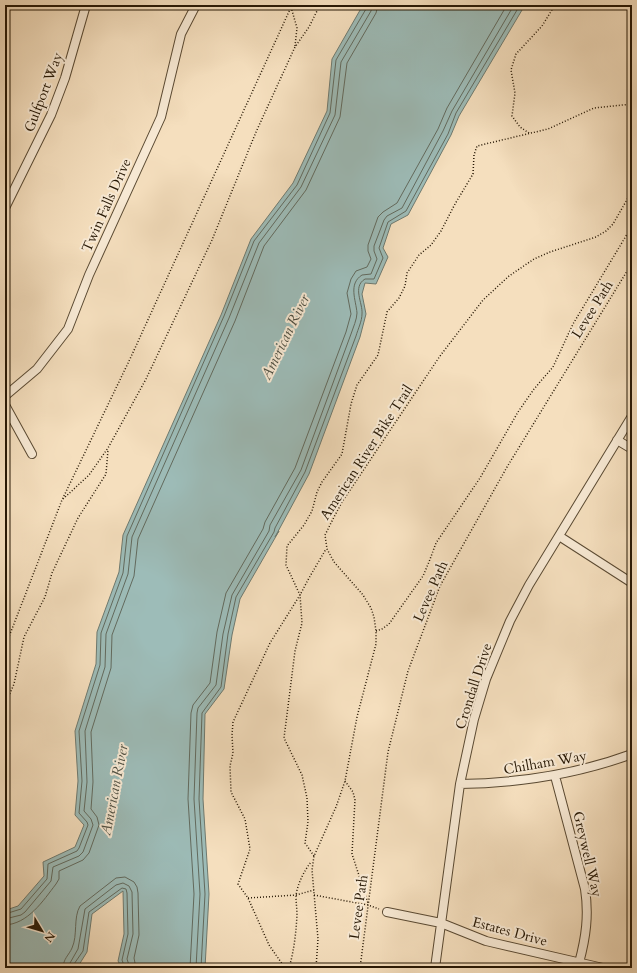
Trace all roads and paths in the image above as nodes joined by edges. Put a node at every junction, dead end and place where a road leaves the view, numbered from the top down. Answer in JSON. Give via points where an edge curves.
{"nodes":[{"id":1,"x":86,"y":5,"type":"edge"},
{"id":2,"x":196,"y":5,"type":"edge"},
{"id":3,"x":320,"y":5,"type":"edge"},
{"id":4,"x":555,"y":5,"type":"edge"},
{"id":5,"x":292,"y":6,"type":"edge"},
{"id":6,"x":295,"y":47,"type":"junction"},
{"id":7,"x":632,"y":104,"type":"edge"},
{"id":8,"x":529,"y":133,"type":"junction"},
{"id":9,"x":632,"y":191,"type":"edge"},
{"id":10,"x":5,"y":208,"type":"edge"},
{"id":11,"x":632,"y":226,"type":"edge"},
{"id":12,"x":632,"y":263,"type":"edge"},
{"id":13,"x":5,"y":396,"type":"edge"},
{"id":14,"x":5,"y":405,"type":"edge"},
{"id":15,"x":632,"y":416,"type":"edge"},
{"id":16,"x":617,"y":440,"type":"junction"},
{"id":17,"x":108,"y":448,"type":"junction"},
{"id":18,"x":632,"y":449,"type":"edge"},
{"id":19,"x":32,"y":454,"type":"dead end"},
{"id":20,"x":62,"y":500,"type":"junction"},
{"id":21,"x":559,"y":536,"type":"junction"},
{"id":22,"x":326,"y":549,"type":"junction"},
{"id":23,"x":632,"y":583,"type":"edge"},
{"id":24,"x":300,"y":595,"type":"junction"},
{"id":25,"x":376,"y":631,"type":"junction"},
{"id":26,"x":5,"y":647,"type":"edge"},
{"id":27,"x":5,"y":705,"type":"edge"},
{"id":28,"x":632,"y":754,"type":"edge"},
{"id":29,"x":555,"y":776,"type":"junction"},
{"id":30,"x":345,"y":781,"type":"junction"},
{"id":31,"x":460,"y":784,"type":"junction"},
{"id":32,"x":314,"y":856,"type":"junction"},
{"id":33,"x":312,"y":862,"type":"junction"},
{"id":34,"x":314,"y":890,"type":"junction"},
{"id":35,"x":296,"y":895,"type":"junction"},
{"id":36,"x":314,"y":895,"type":"junction"},
{"id":37,"x":248,"y":898,"type":"junction"},
{"id":38,"x":368,"y":905,"type":"junction"},
{"id":39,"x":387,"y":912,"type":"joint"},
{"id":40,"x":441,"y":923,"type":"junction"},
{"id":41,"x":579,"y":963,"type":"junction"},
{"id":42,"x":285,"y":968,"type":"edge"},
{"id":43,"x":289,"y":968,"type":"edge"},
{"id":44,"x":316,"y":968,"type":"edge"},
{"id":45,"x":360,"y":968,"type":"edge"},
{"id":46,"x":435,"y":968,"type":"edge"},
{"id":47,"x":603,"y":968,"type":"edge"}],
"edges":[{"from":1,"to":10,"type":"street","name":"Gulfport Way","via":[[54,108]]},
{"from":2,"to":13,"type":"street","name":"Twin Falls Drive","via":[[181,34],[161,117],[89,275],[68,328],[37,369]]},
{"from":3,"to":6,"type":"path"},
{"from":4,"to":8,"type":"path","via":[[542,26],[516,54],[511,70],[516,93],[512,116],[520,127]]},
{"from":5,"to":6,"type":"path","via":[[297,28]]},
{"from":5,"to":20,"type":"path","via":[[130,359]]},
{"from":6,"to":17,"type":"path","via":[[256,132],[212,240],[146,379]]},
{"from":7,"to":8,"type":"path","via":[[594,108],[548,129]]},
{"from":8,"to":24,"type":"path","via":[[477,146],[473,174],[441,231],[407,273],[405,286],[399,298],[387,312],[378,355],[357,385],[342,454],[322,482],[304,526],[287,546],[286,566]]},
{"from":9,"to":22,"type":"path","name":"American River Bike Trail","via":[[613,224],[606,231],[534,259],[492,290],[474,310],[342,502],[325,535]]},
{"from":11,"to":25,"type":"path","via":[[573,324],[553,367],[518,412],[480,478],[436,543],[423,576],[389,624]]},
{"from":12,"to":38,"type":"path","name":"Levee Path","via":[[507,466],[440,586],[408,671],[388,752]]},
{"from":14,"to":19,"type":"street"},
{"from":15,"to":16,"type":"street","name":"Crondall Drive"},
{"from":16,"to":18,"type":"street"},
{"from":16,"to":21,"type":"street","name":"Crondall Drive"},
{"from":17,"to":20,"type":"path","via":[[89,475]]},
{"from":17,"to":27,"type":"path","via":[[106,474],[78,518],[52,573],[45,597],[24,637],[14,684]]},
{"from":20,"to":26,"type":"path"},
{"from":21,"to":23,"type":"street"},
{"from":21,"to":31,"type":"street","name":"Crondall Drive","via":[[529,584],[486,679],[474,719]]},
{"from":22,"to":24,"type":"path"},
{"from":22,"to":25,"type":"path","via":[[371,608]]},
{"from":24,"to":32,"type":"path","via":[[302,623],[295,651],[284,738],[302,775],[307,798],[308,822],[305,843]]},
{"from":24,"to":37,"type":"path","via":[[270,643],[233,722],[231,792],[245,819],[250,849],[238,884]]},
{"from":25,"to":30,"type":"path","via":[[374,653],[357,718]]},
{"from":28,"to":29,"type":"street","name":"Chilham Way"},
{"from":29,"to":31,"type":"street","name":"Chilham Way","via":[[496,783]]},
{"from":29,"to":41,"type":"street","name":"Greywell Way","via":[[587,903],[586,931]]},
{"from":30,"to":32,"type":"path"},
{"from":30,"to":38,"type":"path","via":[[355,800],[352,854]]},
{"from":31,"to":40,"type":"street","name":"Crondall Drive"},
{"from":32,"to":33,"type":"path"},
{"from":33,"to":34,"type":"path"},
{"from":33,"to":35,"type":"path","via":[[305,869]]},
{"from":34,"to":35,"type":"path"},
{"from":34,"to":36,"type":"path"},
{"from":35,"to":37,"type":"path"},
{"from":35,"to":43,"type":"path","via":[[297,913]]},
{"from":36,"to":38,"type":"path"},
{"from":36,"to":44,"type":"path","via":[[318,939]]},
{"from":37,"to":42,"type":"path","via":[[269,945]]},
{"from":38,"to":39,"type":"path"},
{"from":38,"to":45,"type":"path","name":"Levee Path"},
{"from":39,"to":40,"type":"street","name":"Estates Drive"},
{"from":40,"to":41,"type":"street","name":"Estates Drive","via":[[486,941]]},
{"from":40,"to":46,"type":"street","name":"Crondall Drive"},
{"from":41,"to":47,"type":"street","name":"Estates Drive"}]}
